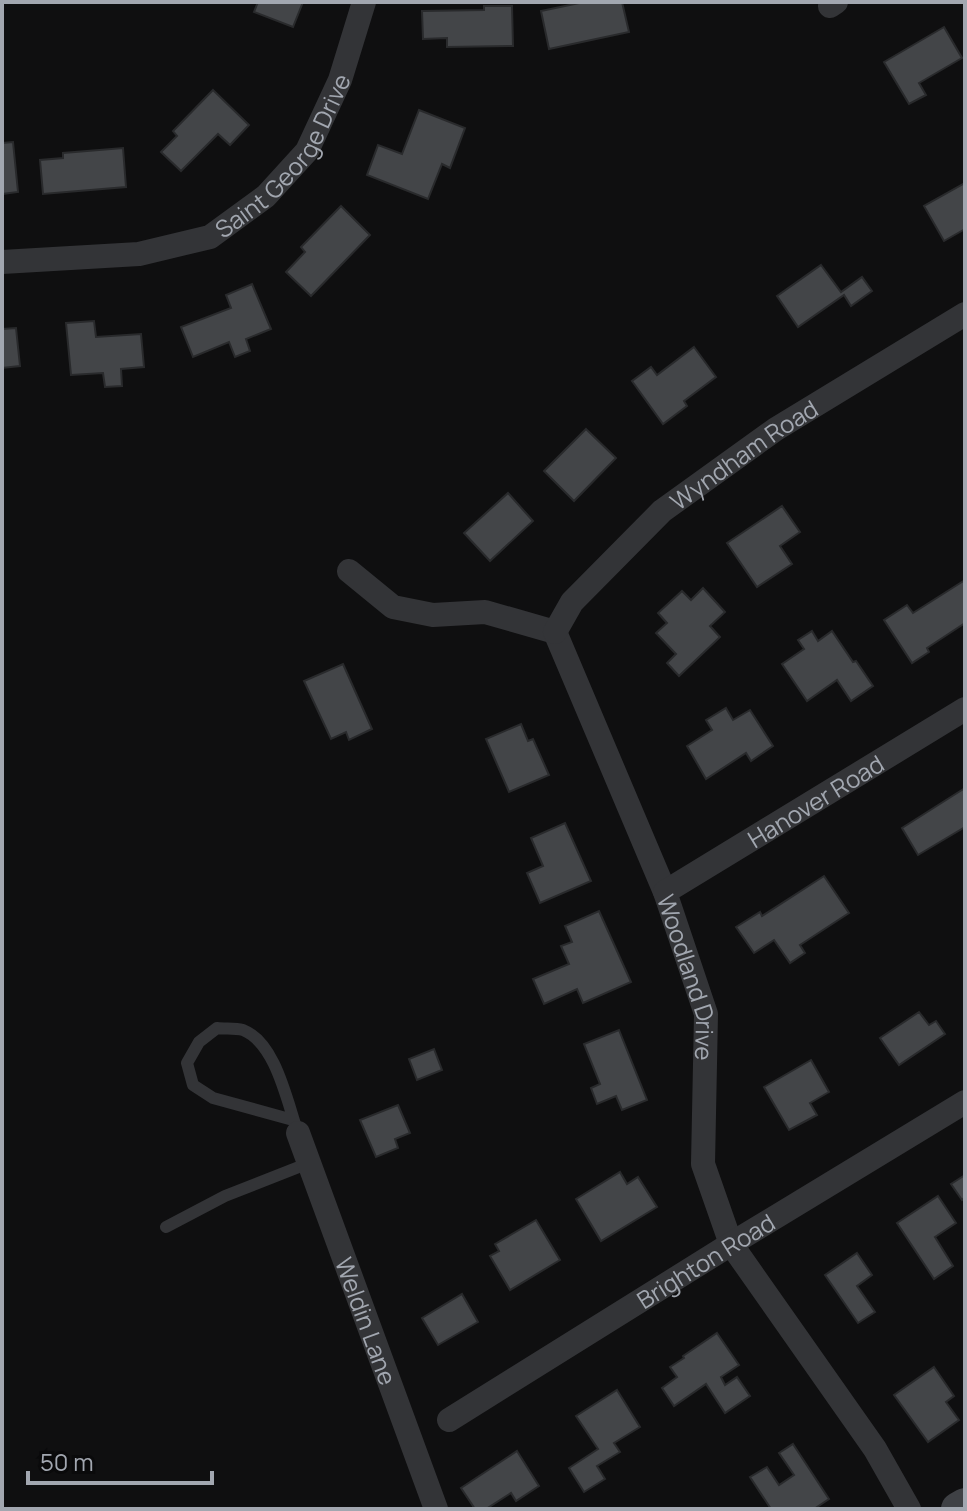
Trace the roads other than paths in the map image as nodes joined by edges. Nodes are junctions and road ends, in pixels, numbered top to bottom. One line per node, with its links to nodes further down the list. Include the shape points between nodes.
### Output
1 (364, 2): 2 (street, Saint George Drive, via 340,80 307,151 266,196 210,237 139,254)
2 (2, 262)
3 (965, 314): 5 (street, Wyndham Road, via 776,429 662,511 572,602)
4 (349, 571): 5 (street, via 393,607 433,615 485,612)
5 (555, 632): 7 (street, Woodland Drive)
6 (965, 709): 7 (street, Hanover Road)
7 (665, 892): 12 (street, Woodland Drive, via 706,1014 703,1164)
8 (965, 1102): 12 (street, Brighton Road)
9 (295, 1127): 9 (lane, via 273,1059 262,1043 242,1030 217,1028 199,1042 187,1063 193,1085 213,1098); 10 (street, Weldin Lane)
10 (309, 1163): 11 (lane, via 225,1196); 15 (street, Weldin Lane)
11 (166, 1227)
12 (731, 1244): 13 (street, Brighton Road); 16 (street, Woodland Drive, via 875,1449)
13 (449, 1420)
14 (965, 1505): 17 (main road)
15 (436, 1509)
16 (909, 1509)
17 (958, 1509)

